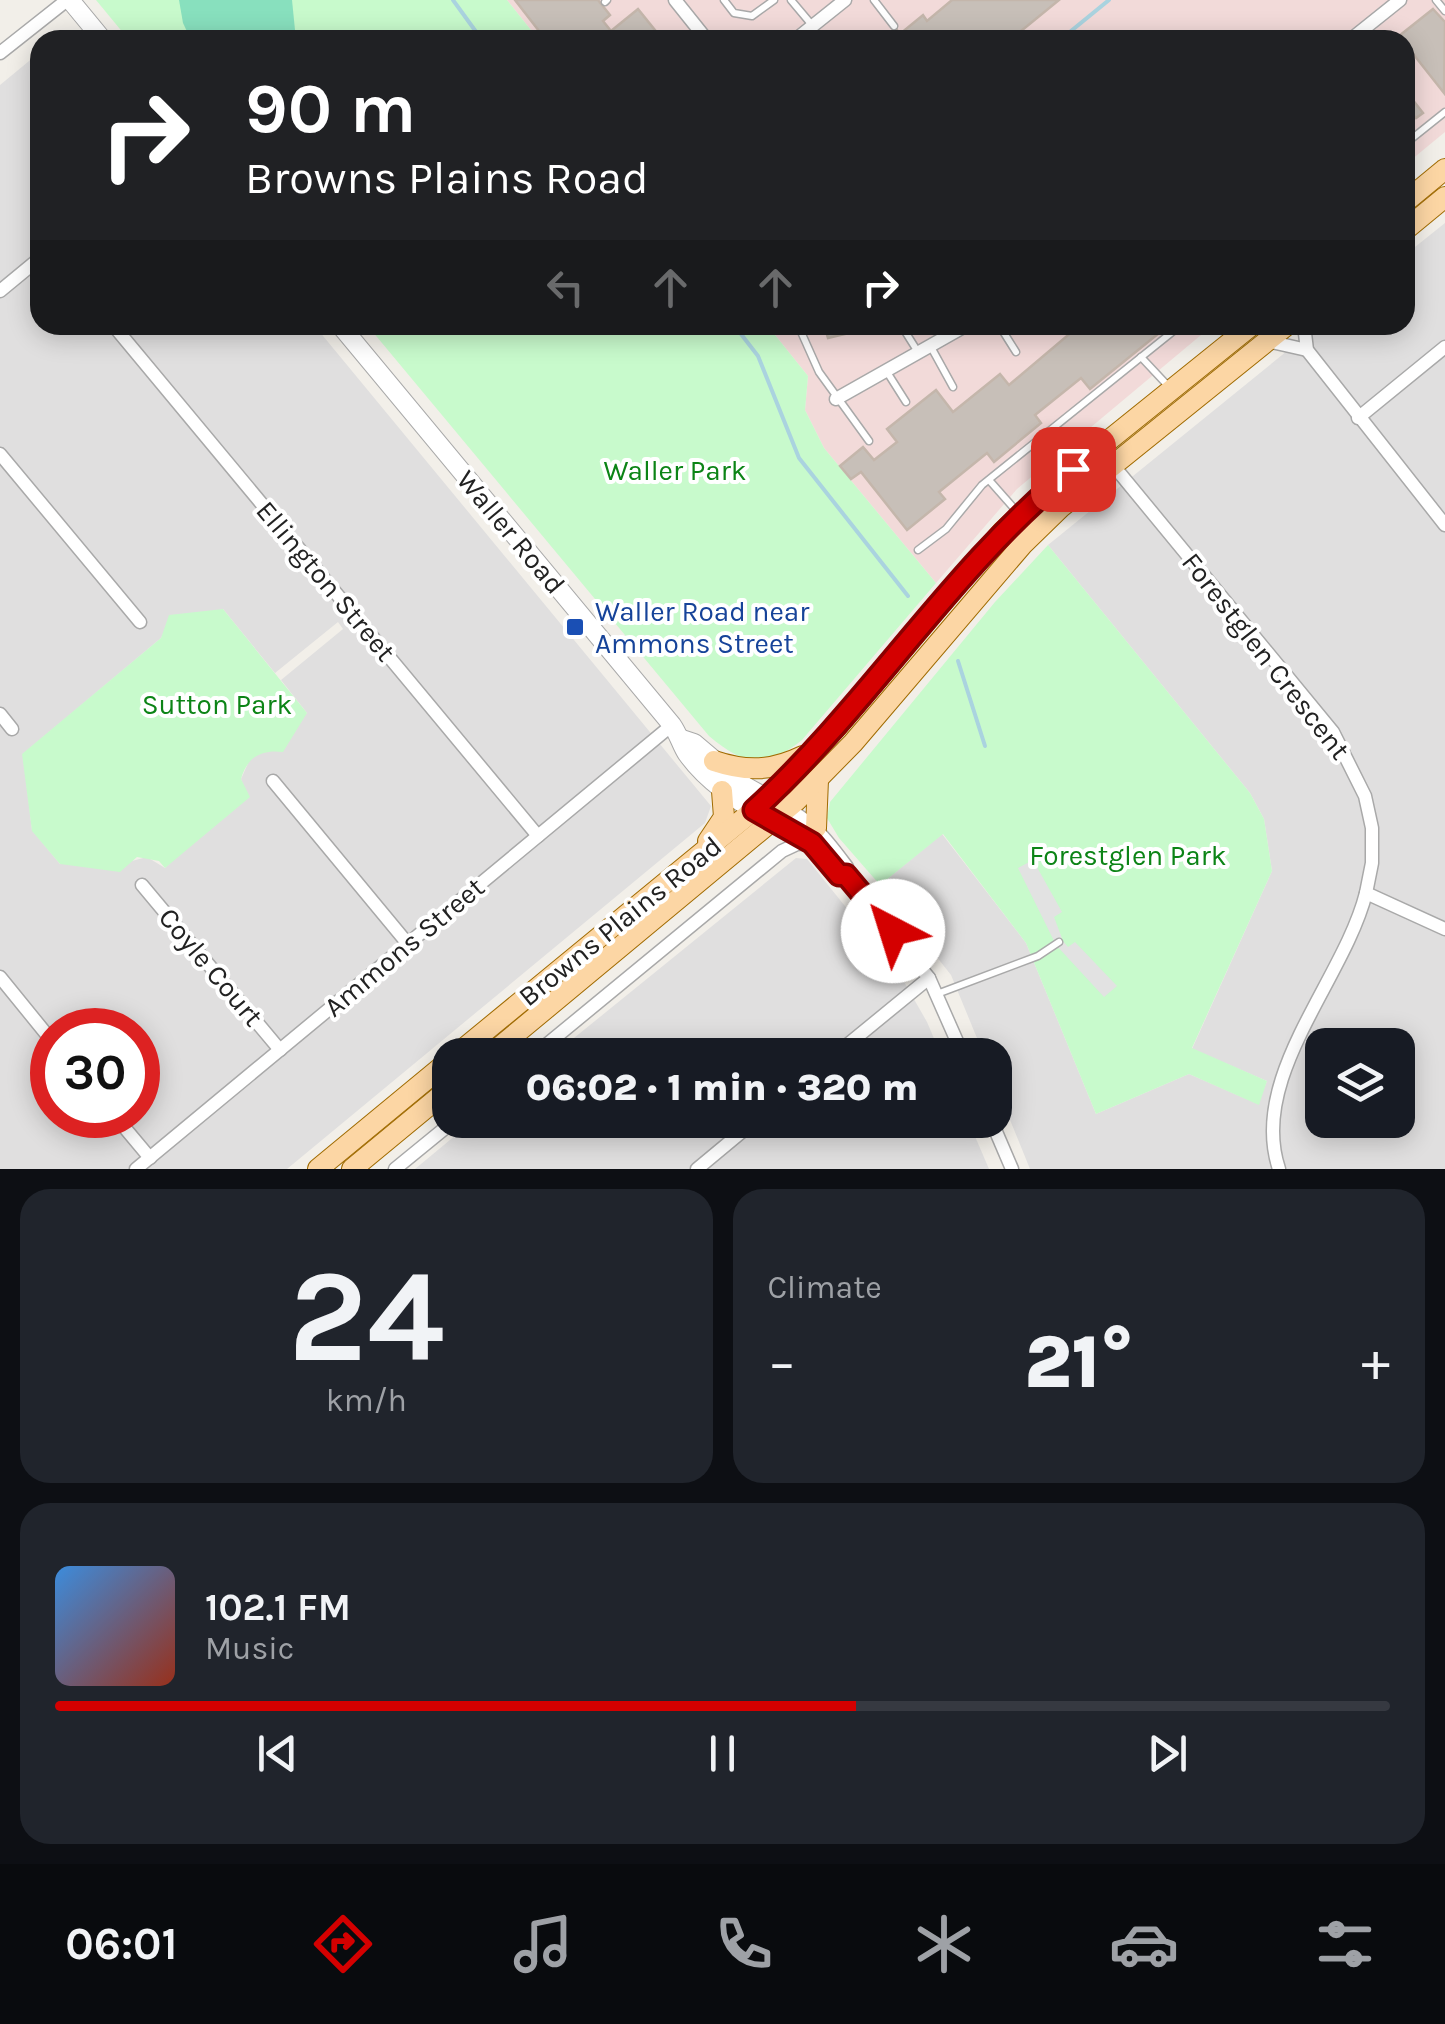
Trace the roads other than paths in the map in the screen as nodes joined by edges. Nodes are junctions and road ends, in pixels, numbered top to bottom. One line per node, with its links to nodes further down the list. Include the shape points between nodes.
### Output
1 (68, 0): 14 (street); 15 (street)
2 (674, 0): 16 (street)
3 (724, 0): 4 (lane, via 734,13 752,16)
4 (774, 0)
5 (791, 0): 11 (lane)
6 (845, 0): 11 (street)
7 (874, 0): 12 (lane)
8 (1400, 0): 18 (street)
9 (1436, 0): 10 (lane)
10 (1445, 10)
11 (812, 26): 17 (street)
12 (894, 26)
13 (30, 30): 19 (street)
14 (30, 30)
15 (94, 30)
16 (699, 30)
17 (807, 30)
18 (1362, 30)
19 (0, 54)
20 (1445, 112): 21 (lane)
21 (1415, 136)
22 (1445, 169): 23 (main road)
23 (1415, 194)
24 (1445, 197): 25 (main road)
25 (1415, 222)
26 (30, 266): 27 (street)
27 (0, 291)
28 (121, 335): 70 (street, Ellington Street)
29 (348, 335): 62 (street, Waller Road)
30 (801, 335): 48 (lane)
31 (915, 335): 40 (lane)
32 (933, 335): 40 (lane)
33 (950, 335): 40 (street)
34 (1006, 335): 43 (lane)
35 (1168, 335): 44 (lane)
36 (1239, 335): 47 (main road, Browns Plains Road)
37 (1274, 335): 39 (main road, Browns Plains Road)
38 (1305, 335): 42 (street)
39 (1267, 341): 42 (street); 54 (main road, Browns Plains Road)
40 (931, 346): 45 (street); 46 (lane)
41 (1445, 347): 50 (street)
42 (1307, 350): 50 (street)
43 (1016, 352)
44 (1142, 356): 47 (lane); 55 (lane)
45 (886, 371): 48 (street); 49 (lane)
46 (953, 387)
47 (1171, 389): 52 (main road, Browns Plains Road)
48 (836, 400): 51 (lane)
49 (906, 402)
50 (1358, 418): 57 (street)
51 (870, 442)
52 (1099, 448): 54 (street, Forestglen Crescent); 56 (main road, Browns Plains Road)
53 (0, 454): 59 (street)
54 (1113, 466): 65 (main road, Browns Plains Road, via 1023,544); 74 (street, Forestglen Crescent, via 1354,766 1372,828)
55 (989, 480): 56 (lane); 58 (lane)
56 (1020, 514): 63 (main road, Browns Plains Road)
57 (1445, 524)
58 (918, 550)
59 (140, 622)
60 (0, 714): 61 (street)
61 (12, 728)
62 (677, 732): 64 (street, Waller Road); 67 (street, Waller Road, via 684,750); 70 (street, Ammons Street)
63 (816, 750): 64 (main road, via 758,770); 68 (main road, Browns Plains Road)
64 (714, 761): 68 (street, Waller Road)
65 (818, 780): 69 (main road, Browns Plains Road); 71 (main road)
66 (273, 781): 77 (street)
67 (722, 791): 68 (street, Waller Road); 72 (main road, via 724,817)
68 (760, 805): 69 (street, Waller Road); 72 (main road, Browns Plains Road)
69 (780, 816): 71 (street); 83 (main road, Browns Plains Road)
70 (538, 836): 77 (street, Ammons Street)
71 (814, 836): 79 (street, via 847,867 846,875); 84 (street, Browns Plains Road, via 771,860)
72 (695, 859): 82 (main road, Browns Plains Road)
73 (142, 885): 87 (street, Coyle Court)
74 (1366, 893): 75 (street); 101 (street, Forestglen Crescent, via 1280,1082 1272,1129)
75 (1445, 929)
76 (1059, 942): 80 (lane)
77 (408, 944): 87 (street, Ammons Street)
78 (0, 977): 81 (street)
79 (929, 978): 80 (street); 85 (street)
80 (937, 994): 86 (street)
81 (30, 1014)
82 (477, 1038)
83 (511, 1038)
84 (555, 1038)
85 (856, 1038)
86 (956, 1038)
87 (280, 1050): 94 (street, Ammons Street)
88 (432, 1075): 96 (main road)
89 (432, 1103): 97 (main road)
90 (133, 1138): 94 (street)
91 (433, 1138): 98 (street)
92 (734, 1138): 99 (street)
93 (999, 1138): 100 (street)
94 (150, 1158): 95 (street, Ammons Street)
95 (136, 1169)
96 (318, 1169)
97 (352, 1169)
98 (396, 1169)
99 (696, 1169)
100 (1012, 1169)
101 (1280, 1169)

